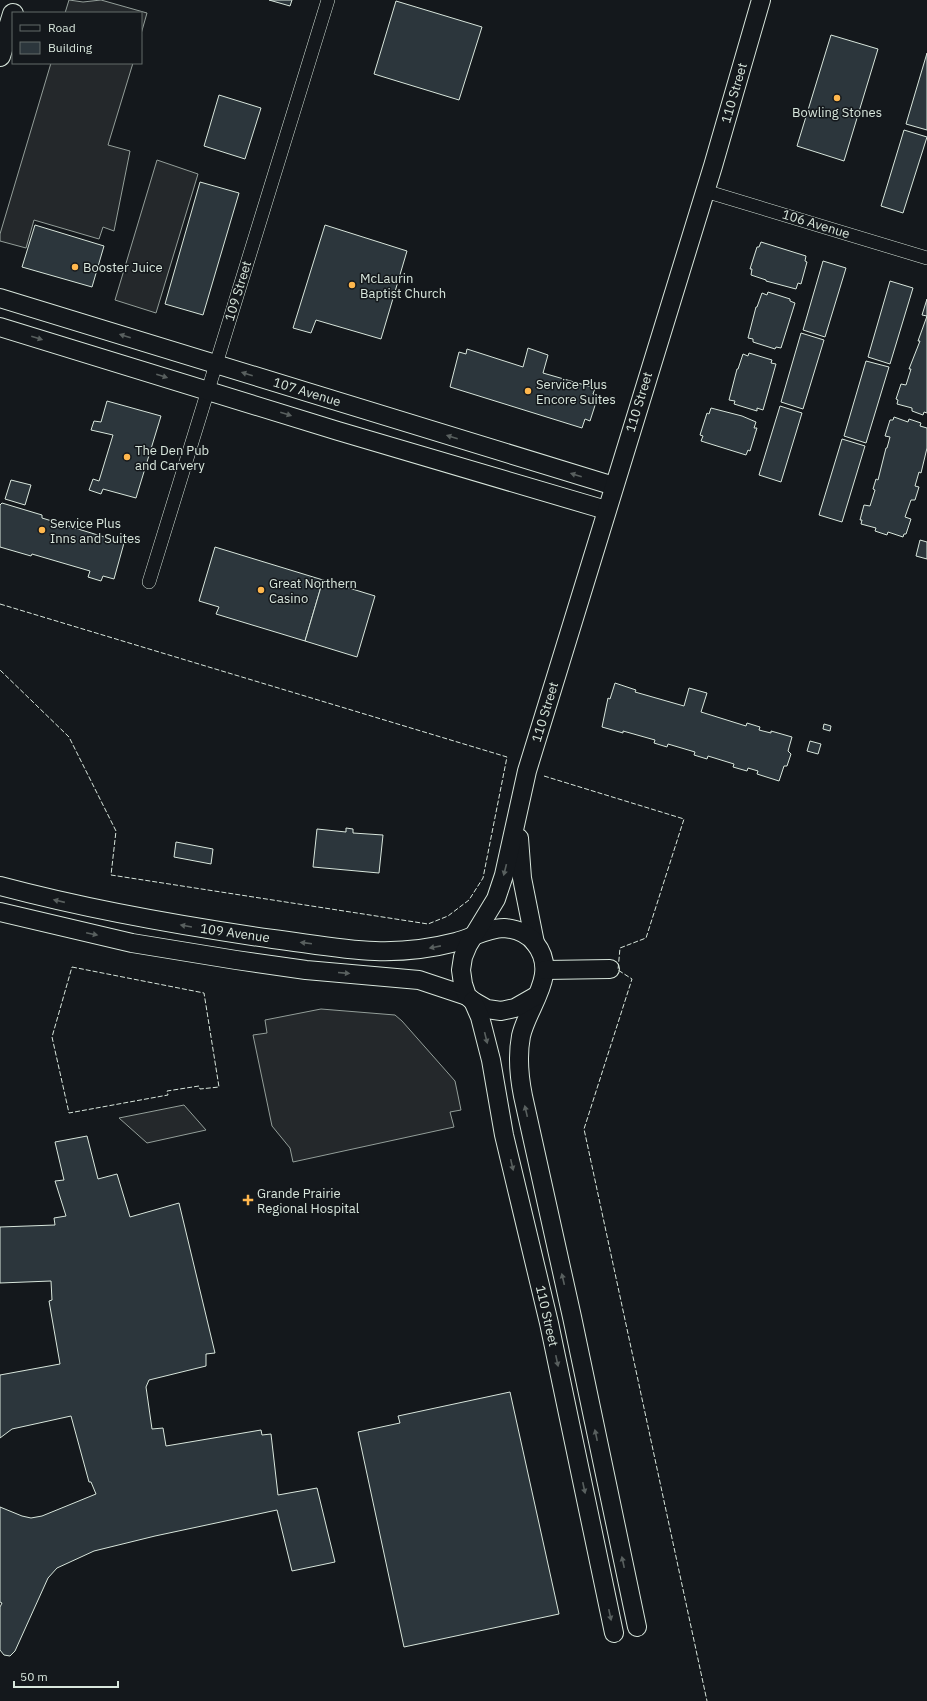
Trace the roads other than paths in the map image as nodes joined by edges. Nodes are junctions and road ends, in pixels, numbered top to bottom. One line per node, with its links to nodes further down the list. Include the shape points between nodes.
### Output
1 (17, 0): 4 (main road)
2 (328, 0): 11 (street, 109 Street)
3 (761, 0): 7 (street, 110 Street)
4 (14, 12)
5 (12, 17): 6 (main road)
6 (0, 56)
7 (705, 191): 8 (street, 106 Avenue); 14 (street, 110 Street)
8 (927, 258)
9 (0, 298): 11 (street, 107 Avenue, one-way to 9)
10 (0, 327): 12 (street, one-way to 12)
11 (215, 364): 12 (street, 109 Street); 14 (street, 107 Avenue, one-way to 11)
12 (208, 390): 13 (street, one-way to 13); 16 (street, 109 Street)
13 (388, 445): 14 (street, via 429,449 577,491 588,492); 15 (street)
14 (614, 486): 15 (street, 110 Street)
15 (606, 510): 17 (street, 110 Street)
16 (149, 582)
17 (518, 805): 20 (street, 110 Street, one-way to 20, via 498,893); 21 (street, 110 Street, via 520,858)
18 (0, 886): 20 (street, 109 Avenue, one-way to 18, via 409,951 373,951 173,924 53,900)
19 (0, 912): 25 (street, 109 Avenue, one-way to 25, via 132,943 236,960 306,970 419,980)
20 (473, 937): 21 (street, via 493,929 504,928 516,930); 25 (street, via 463,957 461,970 463,984)
21 (535, 943): 23 (street, via 542,956)
22 (610, 969): 23 (street)
23 (545, 970): 24 (street, via 544,982)
24 (536, 996): 25 (street, via 515,1008 501,1011 488,1009); 26 (street, 110 Street, one-way to 24, via 572,1317 522,1096 518,1060 520,1044)
25 (470, 999): 27 (street, 110 Street, one-way to 27, via 482,1023 496,1082 504,1135 549,1322)
26 (637, 1627)
27 (614, 1633)

